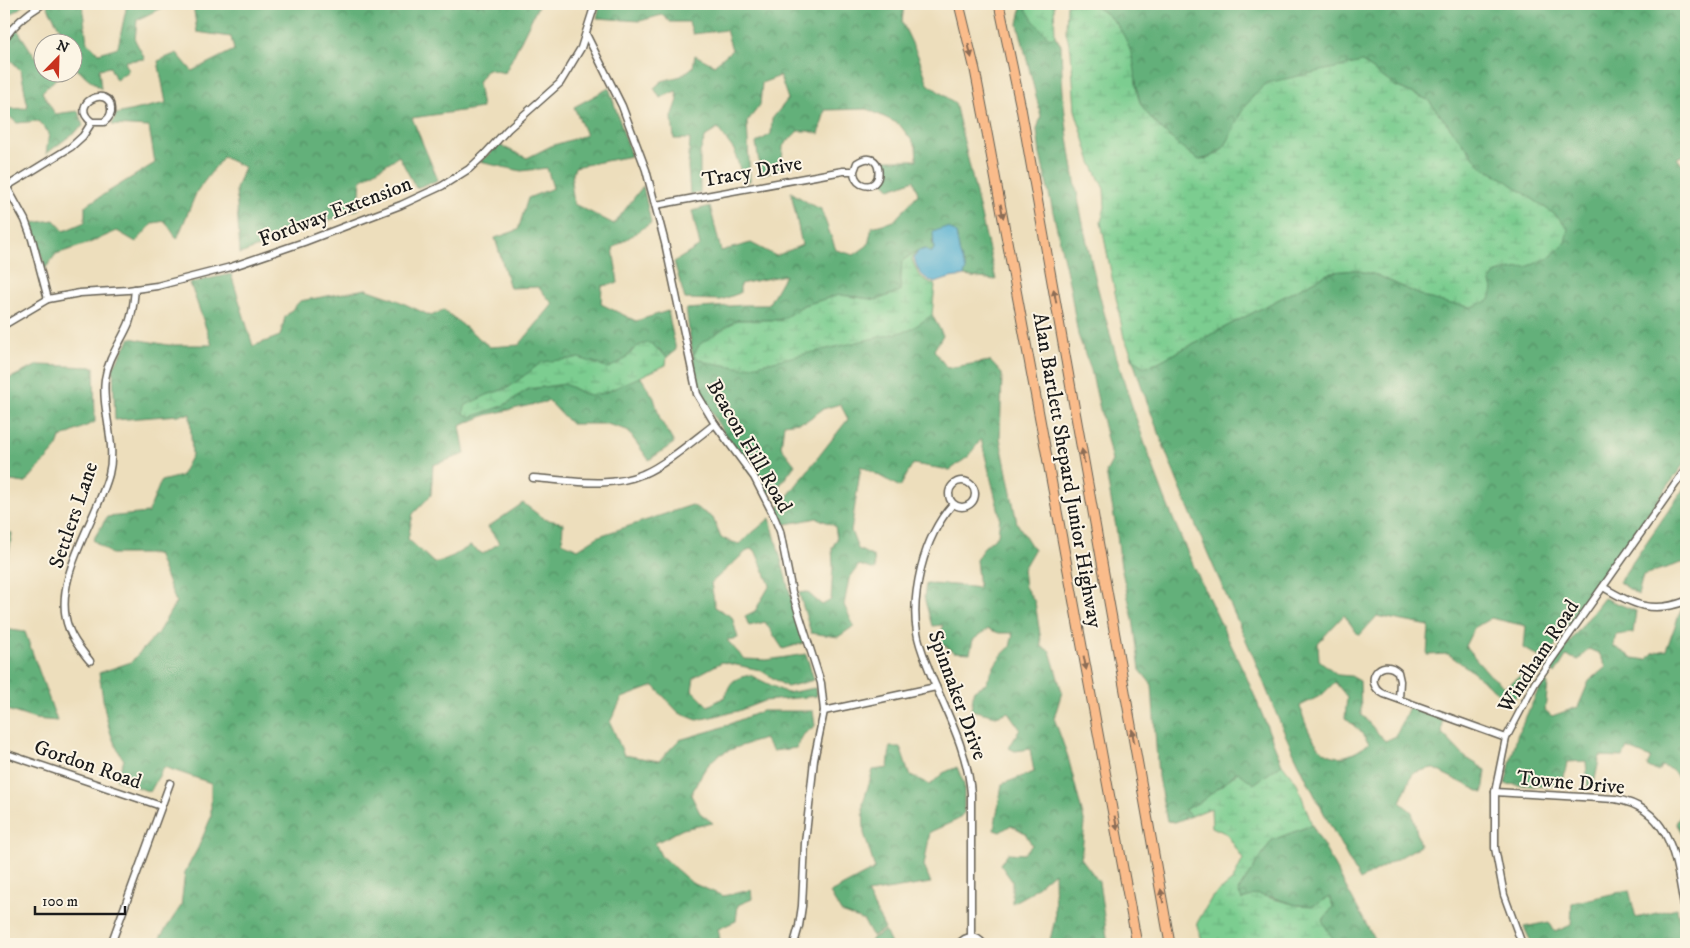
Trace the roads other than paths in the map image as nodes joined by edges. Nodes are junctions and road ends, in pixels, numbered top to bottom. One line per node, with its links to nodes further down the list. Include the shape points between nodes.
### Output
1 (43, 4): 6 (street, via 27,14)
2 (595, 4): 5 (street, Fordway Extension)
3 (959, 4): 35 (highway, Alan Bartlett Shepard Junior Highway, one-way to 35, via 988,138)
4 (999, 4): 36 (highway, Alan Bartlett Shepard Junior Highway, one-way to 4, via 1027,139)
5 (586, 34): 10 (street, Beacon Hill Road, via 634,136); 11 (street, Fordway Extension, via 560,83 469,169 442,186 401,205 264,256 171,283)
6 (4, 39)
7 (92, 122): 7 (street, via 104,122 110,116 111,107 104,98 92,97 86,104 86,115); 9 (street, via 70,147)
8 (854, 171): 8 (street, Tracy Drive, via 860,161 868,159 878,165 880,173 875,183 867,185 857,181); 10 (street, Tracy Drive, via 839,171)
9 (5, 184): 12 (street, via 25,220)
10 (656, 205): 14 (street, Beacon Hill Road, via 693,383)
11 (135, 289): 12 (street, Fordway Extension, via 80,292); 20 (street, Settlers Lane, via 129,321 105,380 111,453 108,474 65,594 68,628)
12 (48, 299): 13 (street, Fordway Extension)
13 (4, 325)
14 (715, 424): 16 (street, via 652,470 632,478 602,482); 23 (street, Beacon Hill Road, via 754,477 780,531 792,592 822,683)
15 (1686, 469): 18 (street, Windham Road)
16 (533, 478)
17 (953, 504): 17 (street, Spinnaker Drive, via 949,496 952,485 962,480 970,483 975,490 974,502 964,507); 21 (street, Spinnaker Drive, via 928,544 916,592 917,633)
18 (1603, 586): 19 (street, via 1626,601 1647,607 1668,607); 24 (street, Windham Road, via 1535,683)
19 (1686, 601)
20 (90, 661)
21 (936, 687): 23 (street); 30 (street, Spinnaker Drive, via 964,756 970,784)
22 (1399, 699): 22 (street, via 1398,672 1386,666 1378,669 1373,681 1376,689); 24 (street)
23 (824, 711): 32 (street, Beacon Hill Road, via 814,760 802,906)
24 (1506, 738): 27 (street, Windham Road)
25 (4, 753): 28 (street, Gordon Road)
26 (170, 783): 28 (street)
27 (1494, 792): 29 (street, Towne Drive, via 1615,799 1644,810 1660,824 1670,841); 37 (street, Windham Road, via 1493,830 1498,871)
28 (161, 806): 31 (street)
29 (1686, 916)
30 (971, 937): 33 (street); 34 (street)
31 (111, 944)
32 (794, 944)
33 (960, 944)
34 (983, 944)
35 (1138, 944)
36 (1170, 944)
37 (1522, 944)

